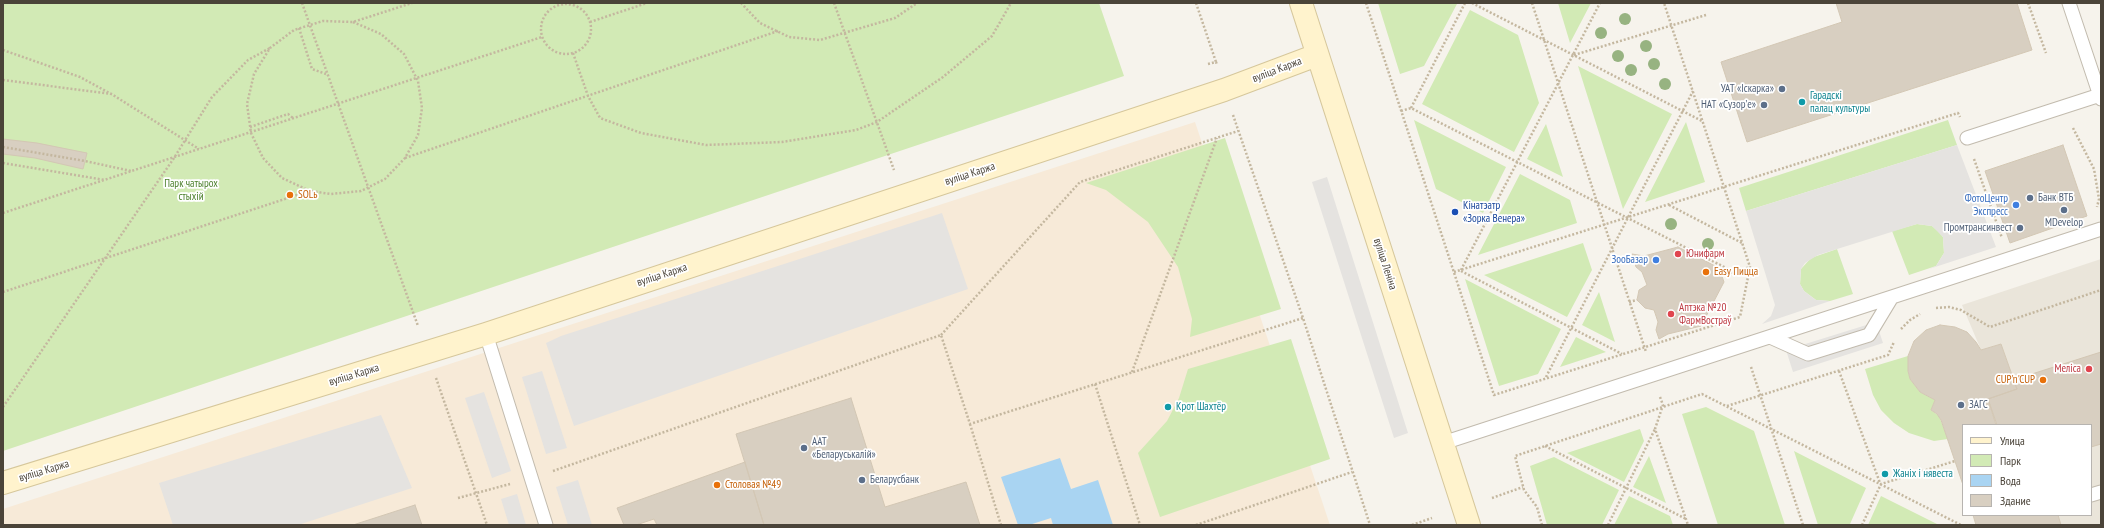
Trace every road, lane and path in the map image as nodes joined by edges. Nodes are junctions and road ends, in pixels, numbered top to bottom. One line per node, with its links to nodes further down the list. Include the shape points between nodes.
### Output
1 (302, 3): 22 (path)
2 (412, 3): 20 (path)
3 (647, 3): 21 (path)
4 (741, 3): 25 (path, via 760,23)
5 (834, 3): 26 (path)
6 (917, 3): 26 (path, via 895,18)
7 (1011, 3): 51 (path, via 992,36 943,77)
8 (1196, 3): 35 (path)
9 (1301, 3): 33 (main road, вуліца Леніна)
10 (1366, 3): 48 (path)
11 (1465, 3): 46 (path)
12 (1472, 3): 28 (path)
13 (1532, 3): 28 (path)
14 (1600, 3): 34 (path)
15 (1664, 3): 23 (path)
16 (2028, 3): 32 (path)
17 (2068, 3): 44 (lane)
18 (557, 4): 21 (path, via 574,5 582,9); 27 (path, via 544,18)
19 (1706, 15): 23 (path)
20 (353, 22): 22 (path, via 323,21); 37 (path, via 381,34 404,54)
21 (590, 22): 31 (path, via 589,39 585,46)
22 (310, 25): 24 (path); 36 (path)
23 (1672, 26): 34 (path); 41 (path)
24 (299, 28): 29 (path); 36 (path, via 312,69)
25 (778, 31): 26 (path, via 789,37 820,40); 43 (path)
26 (846, 34): 51 (path)
27 (542, 37): 31 (path, via 553,51 562,54); 37 (path)
28 (1544, 40): 34 (path); 39 (path)
29 (274, 46): 52 (path, via 254,74 247,104); 58 (path, via 248,60 212,97)
30 (3, 50): 42 (path, via 80,77)
31 (573, 53): 43 (path)
32 (2046, 53)
33 (1317, 55): 40 (main road, вуліца Каржа); 118 (main road, вуліца Леніна)
34 (1573, 55): 39 (path); 47 (path)
35 (1216, 62)
36 (327, 74): 45 (path)
37 (416, 78): 45 (path); 62 (path, via 422,108 418,136)
38 (3, 80): 42 (path)
39 (1558, 83): 63 (path); 71 (path)
40 (1224, 90): 54 (path); 97 (main road, вуліца Каржа)
41 (1693, 91): 47 (path); 50 (path)
42 (113, 95): 58 (path)
43 (588, 96): 51 (path, via 600,118 640,133 706,145 782,142 856,130); 62 (path)
44 (2100, 97): 57 (lane)
45 (338, 104): 49 (path); 68 (path)
46 (1411, 108): 48 (path); 63 (path)
47 (1682, 110): 50 (path); 75 (path)
48 (1401, 111): 84 (path)
49 (294, 118): 52 (path, via 288,114); 55 (path)
50 (1702, 121): 69 (path)
51 (877, 122): 66 (path)
52 (250, 127): 55 (path)
53 (2073, 127): 73 (path, via 2096,176 2099,199)
54 (1238, 131): 56 (path); 94 (path)
55 (251, 132): 60 (path); 70 (path, via 263,158 282,178)
56 (1217, 138): 98 (path, via 1080,182); 107 (path)
57 (1967, 138): 69 (path, via 1958,113); 78 (path)
58 (185, 140): 60 (path); 61 (path)
59 (3, 147): 65 (path)
60 (199, 149): 61 (path)
61 (174, 158): 65 (path); 81 (path)
62 (405, 158): 68 (path, via 385,179)
63 (1518, 162): 71 (path); 83 (path)
64 (3, 163): 67 (path)
65 (132, 171): 67 (path)
66 (894, 172)
67 (106, 180): 74 (path)
68 (368, 187): 70 (path, via 361,191 331,194); 102 (path)
69 (1724, 187): 72 (path); 79 (path)
70 (310, 191): 81 (path)
71 (1597, 202): 75 (path); 76 (path)
72 (1668, 205): 75 (path); 79 (path)
73 (2096, 209)
74 (3, 213)
75 (1628, 218): 76 (path); 80 (path); 85 (path)
76 (1604, 225): 80 (path); 83 (path)
77 (2101, 229): 89 (lane)
78 (2002, 239)
79 (1742, 243): 82 (path)
80 (1612, 248): 91 (path); 95 (path)
81 (103, 259): 88 (path); 113 (path)
82 (1750, 267): 85 (path); 101 (path, via 1740,317)
83 (1461, 270): 84 (path); 95 (path)
84 (1454, 272): 108 (path, via 1494,395)
85 (1734, 272): 86 (path)
86 (1723, 275)
87 (2101, 290): 92 (path, via 1990,327 1961,310 1949,307)
88 (3, 292)
89 (1892, 297): 100 (lane); 100 (lane, via 1869,336 1808,354)
90 (1637, 300): 91 (path)
91 (1629, 302): 101 (path)
92 (1930, 310)
93 (1924, 312): 96 (path, via 1910,320)
94 (1303, 318): 107 (path); 121 (path)
95 (1571, 328): 103 (path); 108 (path)
96 (1899, 331)
97 (486, 334): 102 (main road, вуліца Каржа); 122 (lane)
98 (942, 335): 115 (path); 122 (path)
99 (1897, 336): 106 (path, via 1888,355)
100 (1770, 337): 118 (lane)
101 (1644, 347): 103 (path); 104 (path)
102 (427, 351): 123 (main road, вуліца Каржа); 127 (path)
103 (1622, 354): 108 (path)
104 (1646, 354)
105 (1749, 360): 111 (path)
106 (1839, 371): 111 (path); 124 (path)
107 (1132, 372): 109 (path)
108 (1546, 378)
109 (1095, 384): 115 (path); 135 (path)
110 (1660, 394): 112 (path)
111 (1761, 396): 114 (path); 117 (path)
112 (1663, 406): 114 (path, via 1702,394); 116 (path); 119 (path)
113 (3, 407)
114 (1727, 407): 117 (path)
115 (970, 424): 134 (path)
116 (1656, 429): 126 (path); 131 (path)
117 (1773, 430): 124 (path); 143 (path)
118 (1443, 443): 139 (main road, вуліца Леніна)
119 (1545, 446): 125 (path, via 1516,456); 126 (path)
120 (1955, 461): 124 (path)
121 (1352, 472): 136 (path); 137 (path)
122 (531, 478): 127 (path); 133 (lane)
123 (3, 483)
124 (1880, 484): 144 (path); 145 (path)
125 (1523, 487): 129 (path); 140 (path, via 1537,507)
126 (1626, 488): 131 (path); 141 (path)
127 (476, 492): 128 (path); 132 (path)
128 (458, 498)
129 (1492, 498)
130 (1432, 518): 138 (path)
131 (1686, 519): 142 (path)
132 (488, 525)
133 (546, 525)
134 (1001, 525)
135 (1140, 525)
136 (1196, 525)
137 (1370, 525)
138 (1412, 525)
139 (1469, 525)
140 (1542, 525)
141 (1608, 525)
142 (1688, 525)
143 (1803, 525)
144 (1862, 525)
145 (1961, 525)

